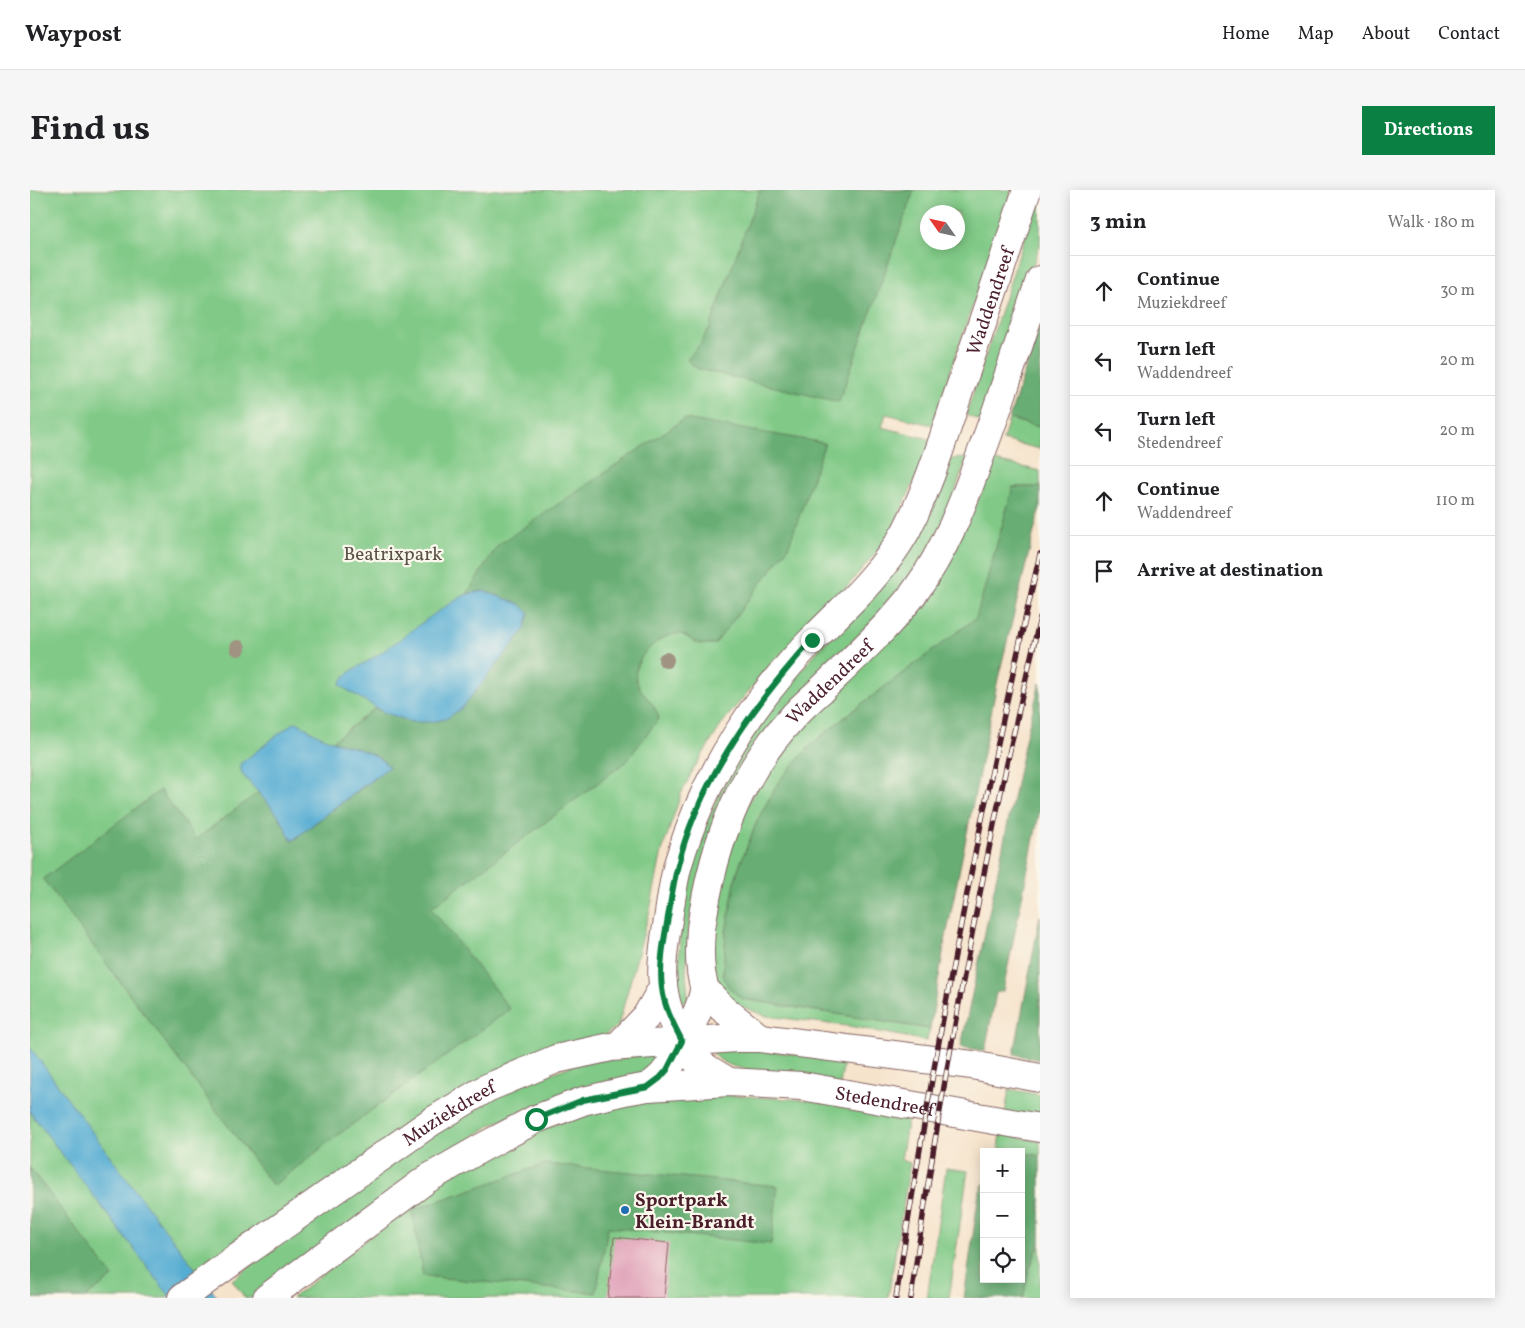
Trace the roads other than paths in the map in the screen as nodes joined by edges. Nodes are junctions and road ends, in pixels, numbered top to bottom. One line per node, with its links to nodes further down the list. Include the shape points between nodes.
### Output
1 (1027, 190): 4 (main road, Waddendreef, via 934,464 919,504 898,545 858,595 812,640 765,695 728,750 691,825 677,868 663,949)
2 (1040, 280): 3 (main road, Waddendreef, via 973,476 941,551 913,594 882,630 791,718 746,781 712,867 699,953)
3 (704, 988): 5 (main road, via 721,1007); 6 (main road, Waddendreef, via 693,1022)
4 (662, 989): 6 (main road); 7 (main road, via 646,1017)
5 (760, 1038): 6 (main road, Muziekdreef); 8 (main road, via 972,1065)
6 (682, 1041): 7 (main road, Muziekdreef); 9 (main road, via 696,1060); 10 (main road, Waddendreef, via 667,1070)
7 (618, 1046): 12 (main road, Muziekdreef, via 556,1059 487,1088 431,1122)
8 (1040, 1078)
9 (729, 1082): 10 (main road, Stedendreef); 11 (main road, Stedendreef, via 802,1086)
10 (648, 1087): 13 (main road, via 583,1100 536,1119 482,1147 427,1180)
11 (1040, 1128)
12 (182, 1298)
13 (267, 1298)

